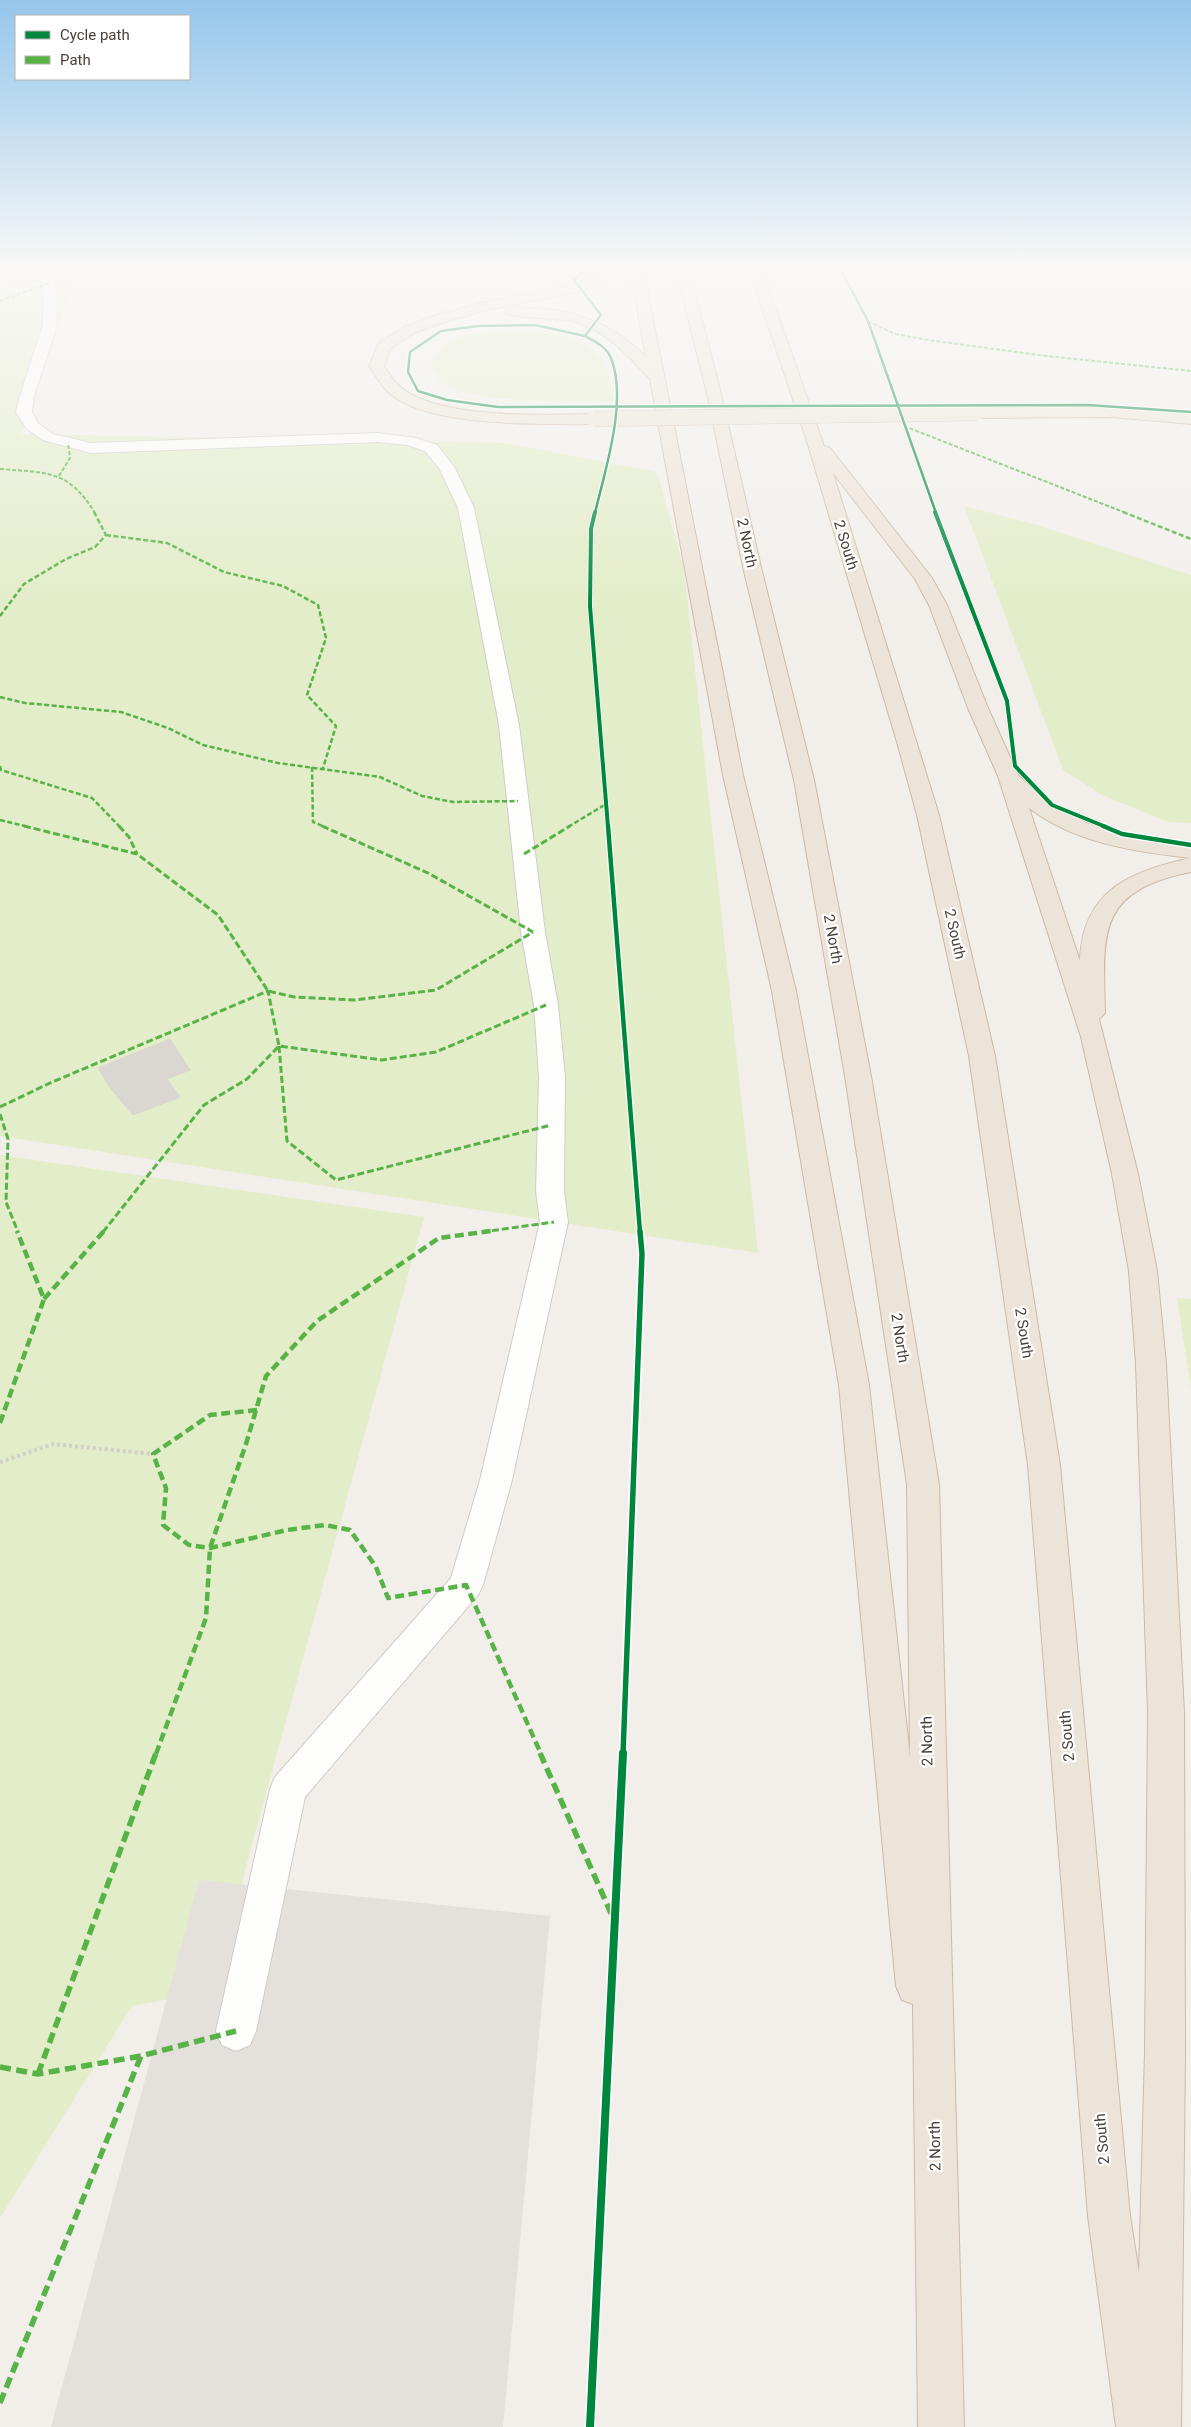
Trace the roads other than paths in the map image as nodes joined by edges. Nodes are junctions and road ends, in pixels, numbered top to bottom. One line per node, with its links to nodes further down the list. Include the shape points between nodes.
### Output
1 (31, 382): 12 (street, via 24,412 32,426 48,437 90,448 362,437 399,439 431,448 452,475 466,508 509,725 533,932 546,1005 552,1077 550,1191 554,1222 496,1480 466,1586 288,1788)
2 (387, 382): 6 (highway, bridge, via 398,394 435,408 521,418 1062,410)
3 (658, 382): 13 (highway, via 733,775 784,991 854,1385)
4 (711, 382): 13 (highway, 2 North, via 804,780 858,1076 923,1484)
5 (794, 382): 7 (highway, 2 South)
6 (1191, 419)
7 (814, 438): 8 (highway, via 923,578 938,605); 15 (highway, 2 South, via 928,815 982,1056 1044,1464 1109,2216)
8 (1008, 776): 9 (highway, via 1047,811 1072,824 1107,836); 11 (highway)
9 (1191, 851)
10 (1191, 865): 11 (highway, via 1156,874 1123,890 1097,922 1093,947)
11 (1093, 1037): 16 (highway, via 1125,1174 1143,1271 1151,1364 1166,1712 1166,2052)
12 (236, 2031)
13 (935, 2174): 14 (highway, 2 North)
14 (941, 2427)
15 (1140, 2427)
16 (1158, 2427)

